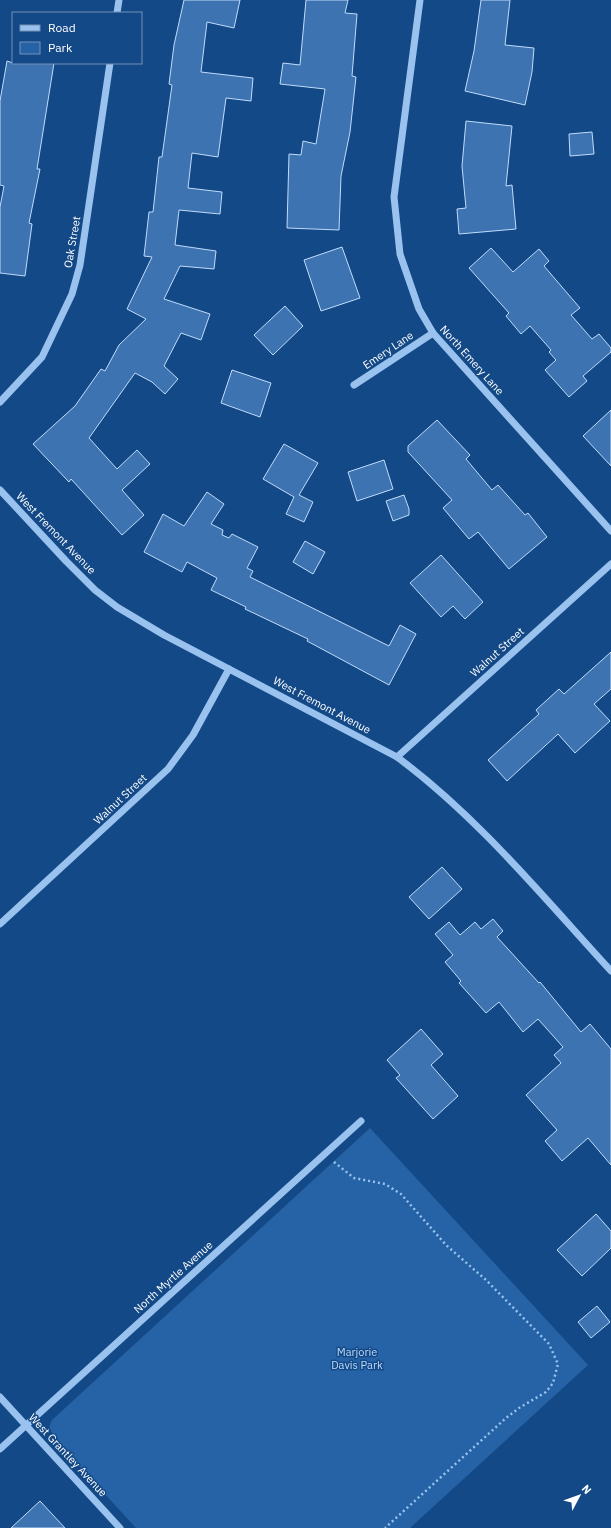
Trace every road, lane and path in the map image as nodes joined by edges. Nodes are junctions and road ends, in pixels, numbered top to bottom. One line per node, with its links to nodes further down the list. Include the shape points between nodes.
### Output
1 (119, 0): 3 (street)
2 (420, 0): 5 (street, North Emery Lane, via 394,197 400,254 419,309)
3 (117, 12)
4 (110, 64): 7 (street, Oak Street, via 80,265 72,294 42,357)
5 (433, 333): 6 (street, Emery Lane); 9 (street, North Emery Lane)
6 (354, 385)
7 (0, 402)
8 (0, 490): 11 (street, West Fremont Avenue, via 95,590 117,607 164,635)
9 (611, 531)
10 (611, 564): 12 (street, Walnut Street)
11 (230, 669): 12 (street, West Fremont Avenue); 13 (street, Walnut Street, via 193,735 168,769)
12 (397, 757): 14 (street, West Fremont Avenue, via 428,779 467,816)
13 (0, 924)
14 (611, 971)
15 (361, 1121): 16 (street, North Myrtle Avenue)
16 (325, 1154): 18 (street, North Myrtle Avenue); 21 (path, via 354,1178 385,1184 401,1194 446,1245 541,1334 549,1344 558,1364 553,1383 546,1392 506,1418)
17 (0, 1398): 18 (street, West Grantley Avenue)
18 (26, 1425): 19 (street, North Myrtle Avenue); 20 (street, West Grantley Avenue)
19 (0, 1449)
20 (120, 1528)
21 (385, 1528)

